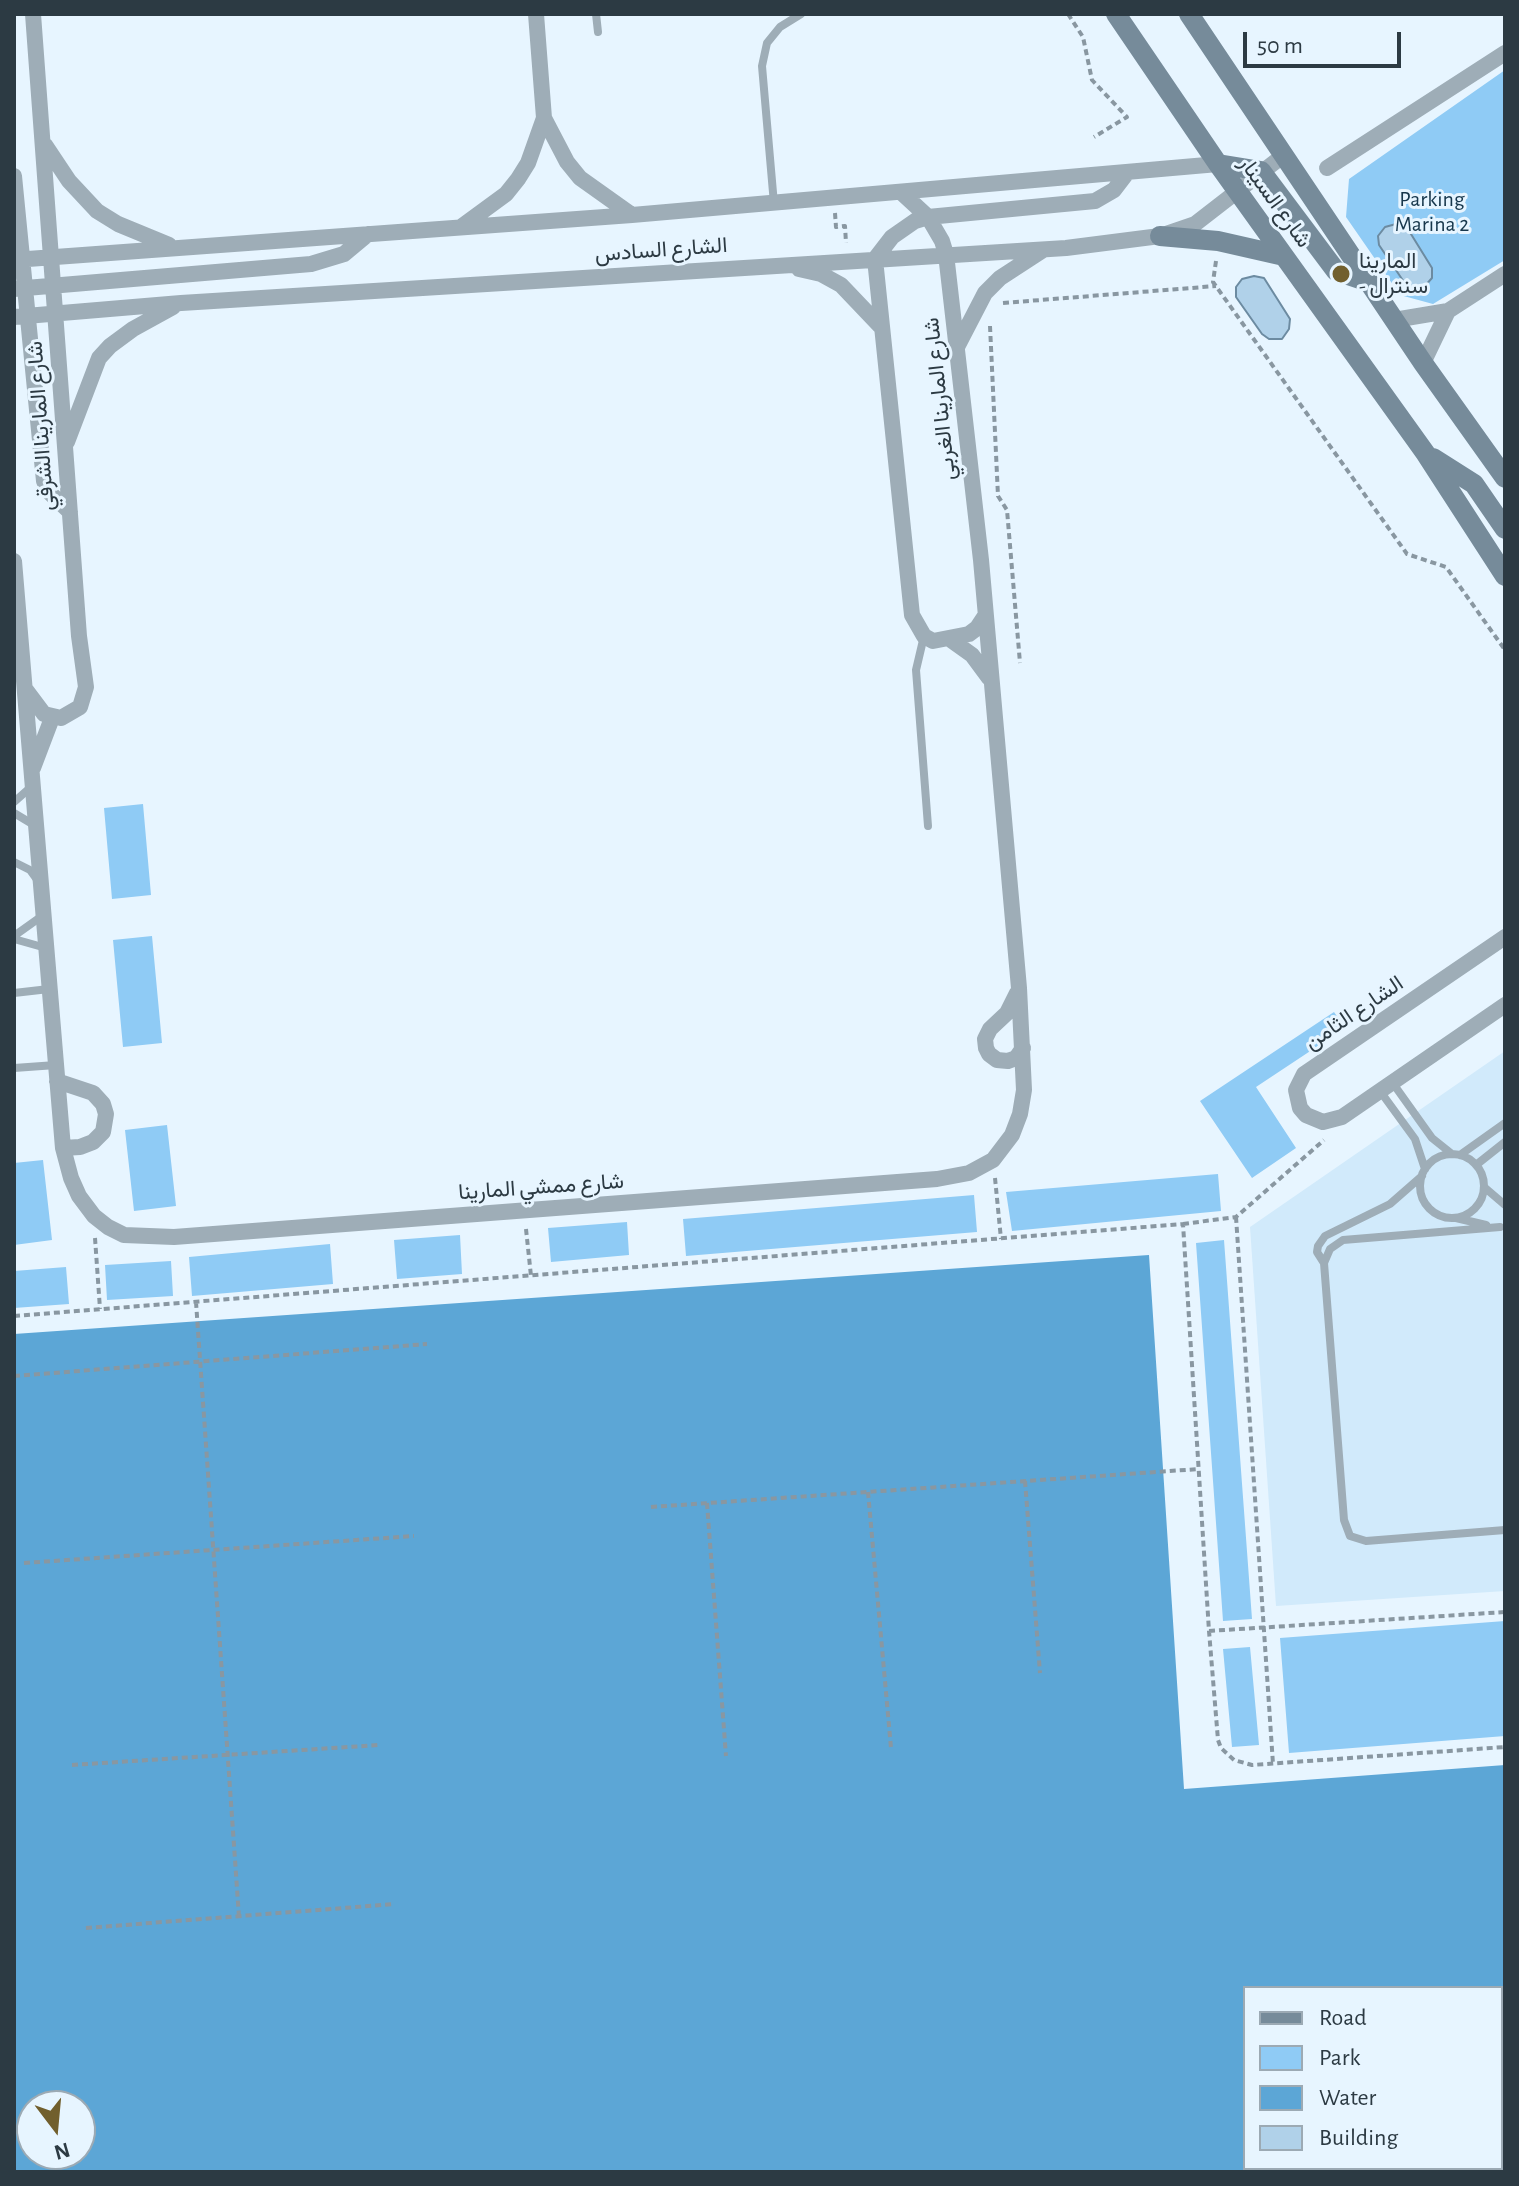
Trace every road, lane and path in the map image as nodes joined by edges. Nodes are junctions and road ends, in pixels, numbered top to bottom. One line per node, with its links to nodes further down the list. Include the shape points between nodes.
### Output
1 (33, 14): 12 (street, شارع المارينا الشرقي)
2 (536, 14): 10 (street)
3 (596, 14): 8 (lane)
4 (801, 14): 22 (lane, via 767,43 762,66)
5 (1068, 14): 11 (path, via 1083,37 1092,80 1127,117)
6 (1116, 14): 14 (street, شارع السينار)
7 (1189, 14): 13 (street, شارع السينار)
8 (598, 32)
9 (1505, 53): 15 (street)
10 (544, 118): 23 (street, via 580,178); 25 (street, via 518,179)
11 (1094, 137)
12 (43, 142): 29 (street, via 97,211); 33 (street, شارع المارينا الشرقي)
13 (1284, 155): 16 (street, الشارع السادس); 39 (street, شارع السينار)
14 (1218, 164): 16 (street); 17 (street, الشارع السادس); 19 (street, شارع السينار)
15 (1327, 168)
16 (1261, 171): 19 (street, الشارع السادس); 39 (street, via 1336,271)
17 (1127, 173): 20 (street, الشارع السادس); 24 (street, via 1114,190 1095,201)
18 (14, 176): 35 (street)
19 (1238, 191): 27 (street, الشارع السادس, via 1195,224); 32 (street, شارع السينار)
20 (902, 193): 21 (street, الشارع السادس); 24 (street, شارع المارينا الغربي)
21 (834, 199): 22 (street, الشارع السادس); 36 (path, via 836,227 845,226)
22 (774, 204): 23 (street, الشارع السادس)
23 (632, 215): 25 (street, الشارع السادس)
24 (928, 217): 31 (street, شارع المارينا الغربي); 34 (street, via 892,237)
25 (460, 228): 26 (street, الشارع السادس)
26 (368, 234): 29 (street, الشارع السادس); 41 (street, via 344,254 311,264)
27 (1160, 236): 28 (street); 30 (street, الشارع السادس)
28 (1218, 241): 32 (street); 40 (path)
29 (175, 247): 33 (street, الشارع السادس)
30 (1045, 249): 31 (street, الشارع السادس); 51 (street, via 985,293)
31 (946, 254): 34 (street, الشارع السادس); 51 (street, شارع المارينا الغربي)
32 (1284, 256): 54 (street, شارع السينار)
33 (53, 258): 35 (street, الشارع السادس); 41 (street, شارع المارينا الشرقي); 42 (street)
34 (875, 259): 36 (street, الشارع السادس); 50 (street)
35 (17, 260): 42 (street)
36 (848, 260): 37 (street, الشارع السادس)
37 (782, 265): 43 (street, الشارع السادس); 50 (street, via 841,285)
38 (1505, 274): 45 (street)
39 (1369, 282): 49 (street, شارع السينار)
40 (1216, 286): 44 (path); 64 (path, via 1407,554 1446,567)
41 (54, 287): 42 (street); 46 (street, شارع المارينا الشرقي)
42 (17, 288): 46 (street); 48 (street)
43 (181, 303): 46 (street, الشارع السادس); 53 (street, via 133,329 99,358)
44 (996, 306)
45 (1448, 311): 49 (street); 52 (street)
46 (55, 314): 48 (street, الشارع السادس); 53 (street, شارع المارينا الشرقي)
47 (993, 315): 65 (path, via 998,496 1007,510)
48 (22, 317): 56 (street, via 44,481)
49 (1394, 320): 52 (street, شارع السينار)
50 (881, 327): 62 (street, via 909,596)
51 (957, 348): 61 (street, شارع المارينا الغربي)
52 (1423, 363): 55 (street, شارع السينار)
53 (65, 448): 56 (street, شارع المارينا الشرقي)
54 (1426, 454): 57 (street, via 1474,484); 60 (street, شارع السينار)
55 (1505, 478)
56 (70, 512): 68 (street, شارع المارينا الشرقي, via 86,687 76,711)
57 (1505, 529)
58 (14, 561): 59 (street)
59 (14, 574): 67 (street)
60 (1505, 576)
61 (985, 616): 63 (street, via 969,634); 66 (street, شارع المارينا الغربي)
62 (924, 636): 63 (street); 73 (lane, via 916,670)
63 (951, 640): 66 (street, via 972,655)
64 (1505, 650)
65 (1020, 663)
66 (990, 679): 80 (street, شارع المارينا الغربي)
67 (25, 688): 68 (street, via 37,708); 69 (street)
68 (52, 718): 69 (street)
69 (31, 780): 70 (lane); 72 (street)
70 (14, 802)
71 (14, 813): 72 (lane)
72 (35, 826): 75 (street)
73 (928, 826)
74 (14, 862): 75 (lane, via 30,870)
75 (40, 886): 76 (street)
76 (42, 915): 78 (lane); 79 (street)
77 (1505, 937): 88 (street, الشارع الثامن, via 1304,1074 1296,1090 1300,1108 1314,1120)
78 (14, 938): 79 (lane)
79 (46, 948): 81 (street)
80 (1019, 988): 84 (street, شارع المارينا الغربي); 84 (street, via 1012,1007 985,1039 997,1060 1016,1058)
81 (49, 989): 82 (lane); 86 (street)
82 (14, 993)
83 (1505, 1005): 87 (street)
84 (1023, 1048): 93 (street, شارع المارينا الغربي, via 1020,1114)
85 (14, 1068): 86 (lane)
86 (56, 1073): 91 (street); 91 (street, via 93,1093 106,1114 103,1132 93,1142)
87 (1386, 1086): 88 (street); 92 (lane, via 1432,1138); 95 (lane, via 1420,1149)
88 (1332, 1121): 100 (path, via 1328,1136)
89 (1505, 1123): 92 (lane)
90 (1505, 1142): 94 (lane)
91 (63, 1148): 99 (street, via 79,1196)
92 (1456, 1155): 94 (lane); 95 (lane, via 1437,1158)
93 (993, 1160): 98 (street, شارع ممشي المارينا, via 969,1173 937,1179); 104 (path)
94 (1476, 1165): 96 (lane)
95 (1423, 1172): 101 (lane, via 1421,1194 1430,1210); 105 (lane, via 1390,1204 1325,1236 1318,1246)
96 (1484, 1187): 97 (lane); 101 (lane, via 1476,1208)
97 (1505, 1205)
98 (524, 1211): 99 (street, شارع ممشي المارينا, via 174,1237 124,1235); 106 (path)
99 (94, 1216): 108 (path)
100 (1236, 1217): 102 (path); 123 (path)
101 (1455, 1218): 103 (lane)
102 (1183, 1224): 104 (path); 113 (path)
103 (1503, 1227): 105 (lane, via 1343,1240 1330,1249)
104 (1001, 1239): 106 (path)
105 (1324, 1263): 118 (lane, via 1344,1520 1350,1536 1366,1541)
106 (531, 1276): 107 (path)
107 (196, 1302): 108 (path); 111 (path)
108 (100, 1309): 109 (path)
109 (14, 1316)
110 (427, 1344): 111 (path)
111 (200, 1362): 112 (path); 120 (path)
112 (14, 1376)
113 (1199, 1469): 114 (path); 124 (path)
114 (1025, 1481): 115 (path); 125 (path)
115 (868, 1492): 116 (path); 128 (path)
116 (707, 1503): 117 (path); 130 (path)
117 (651, 1507)
118 (1505, 1530)
119 (414, 1536): 120 (path)
120 (214, 1550): 121 (path); 129 (path)
121 (24, 1563)
122 (1505, 1612): 123 (path)
123 (1263, 1628): 124 (path); 131 (path)
124 (1209, 1631): 131 (path, via 1221,1748 1243,1764)
125 (1040, 1673)
126 (379, 1745): 129 (path)
127 (1505, 1747): 131 (path)
128 (891, 1748)
129 (228, 1755): 132 (path); 134 (path)
130 (726, 1756)
131 (1273, 1764)
132 (72, 1765)
133 (395, 1904): 134 (path)
134 (239, 1917): 135 (path)
135 (86, 1928)

